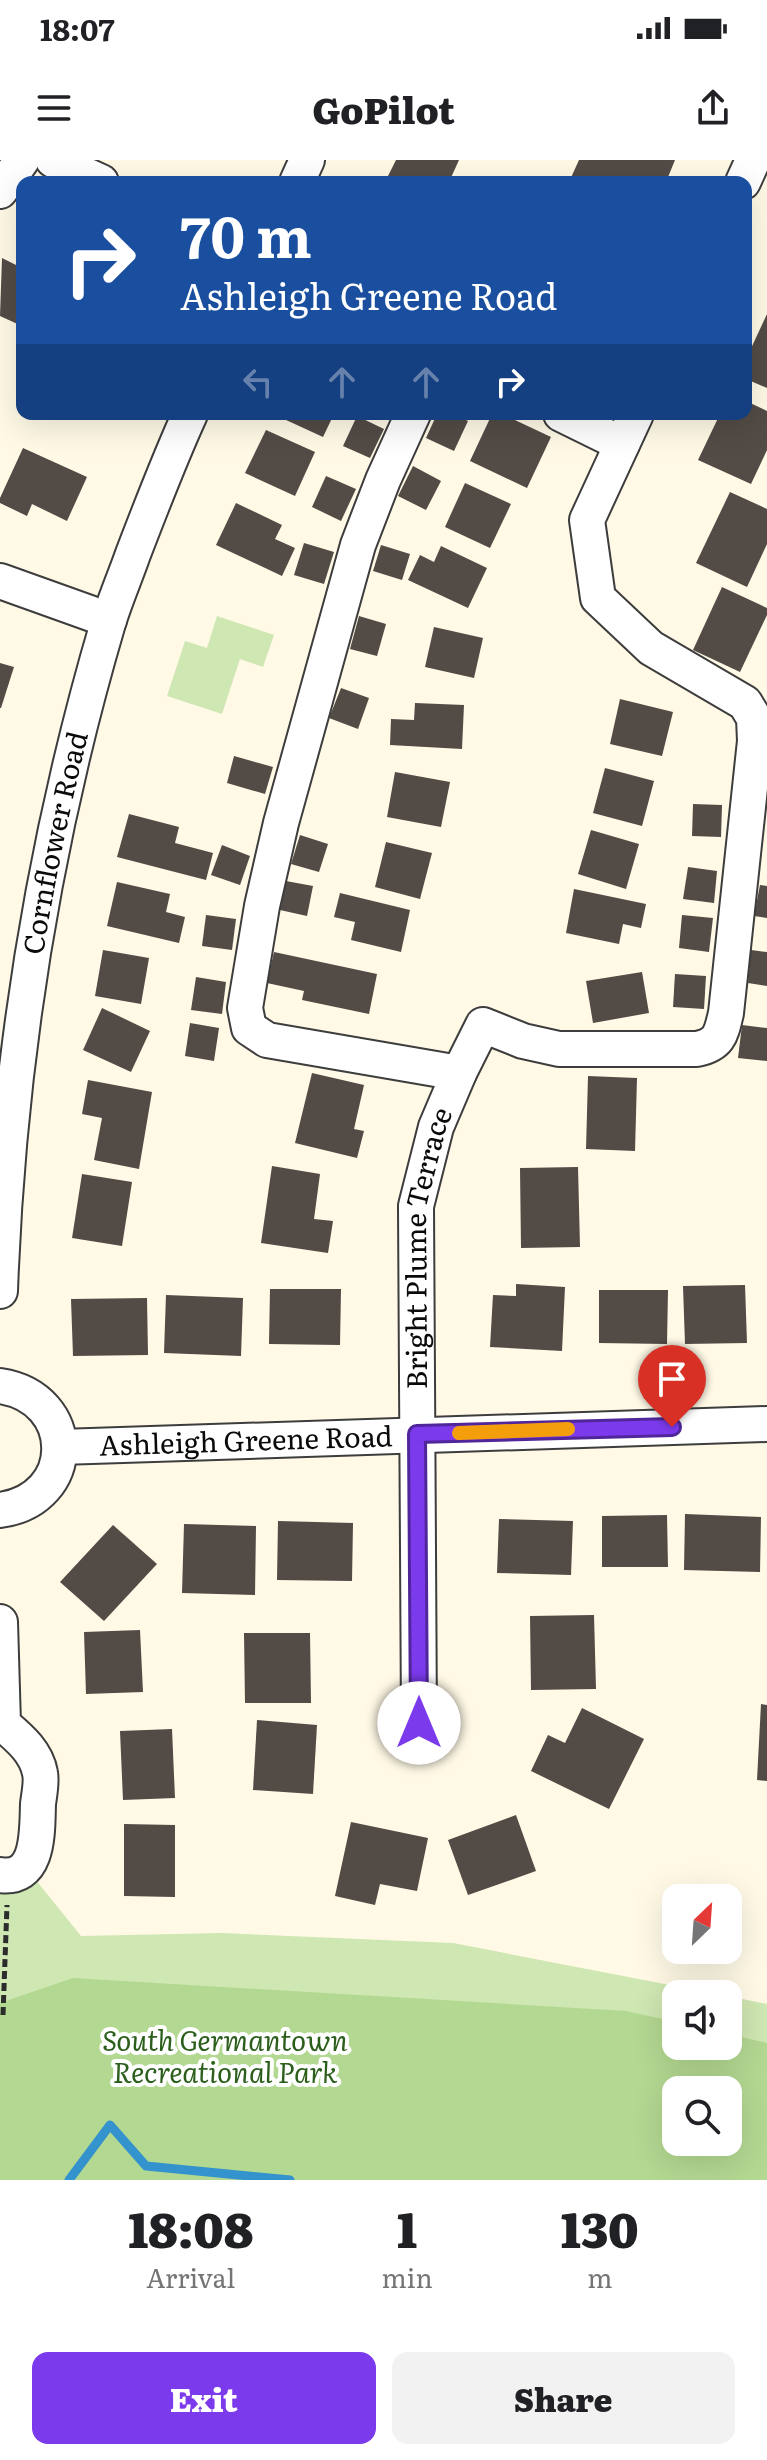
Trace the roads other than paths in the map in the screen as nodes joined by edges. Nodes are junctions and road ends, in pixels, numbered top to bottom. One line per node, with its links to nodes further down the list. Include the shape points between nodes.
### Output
1 (22, 160): 4 (street)
2 (53, 160): 3 (street)
3 (88, 176)
4 (0, 191)
5 (187, 420): 10 (street, Cornflower Road)
6 (410, 420): 11 (street, via 358,545 281,823 245,1008 249,1028 267,1040)
7 (588, 420): 8 (street)
8 (629, 429): 11 (street, Bright Plume Terrace, via 587,520 598,598 651,648 745,703 754,718 747,824 721,1033 709,1047 697,1049 559,1049 483,1025)
9 (0, 581): 10 (street)
10 (109, 620): 12 (street, Cornflower Road, via 57,818 24,997)
11 (459, 1073): 15 (street, Bright Plume Terrace, via 436,1127 416,1206)
12 (0, 1291)
13 (0, 1386): 16 (street, via 33,1397 47,1411)
14 (767, 1424): 15 (street, Ashleigh Greene Road)
15 (417, 1434): 16 (street, Ashleigh Greene Road); 19 (street, Bright Plume Terrace)
16 (60, 1447): 17 (street, via 49,1484 34,1499)
17 (0, 1510)
18 (0, 1622): 20 (street)
19 (419, 1723)
20 (1, 1725): 21 (street, via 28,1746 40,1773 36,1850 26,1868)
21 (4, 1876)

